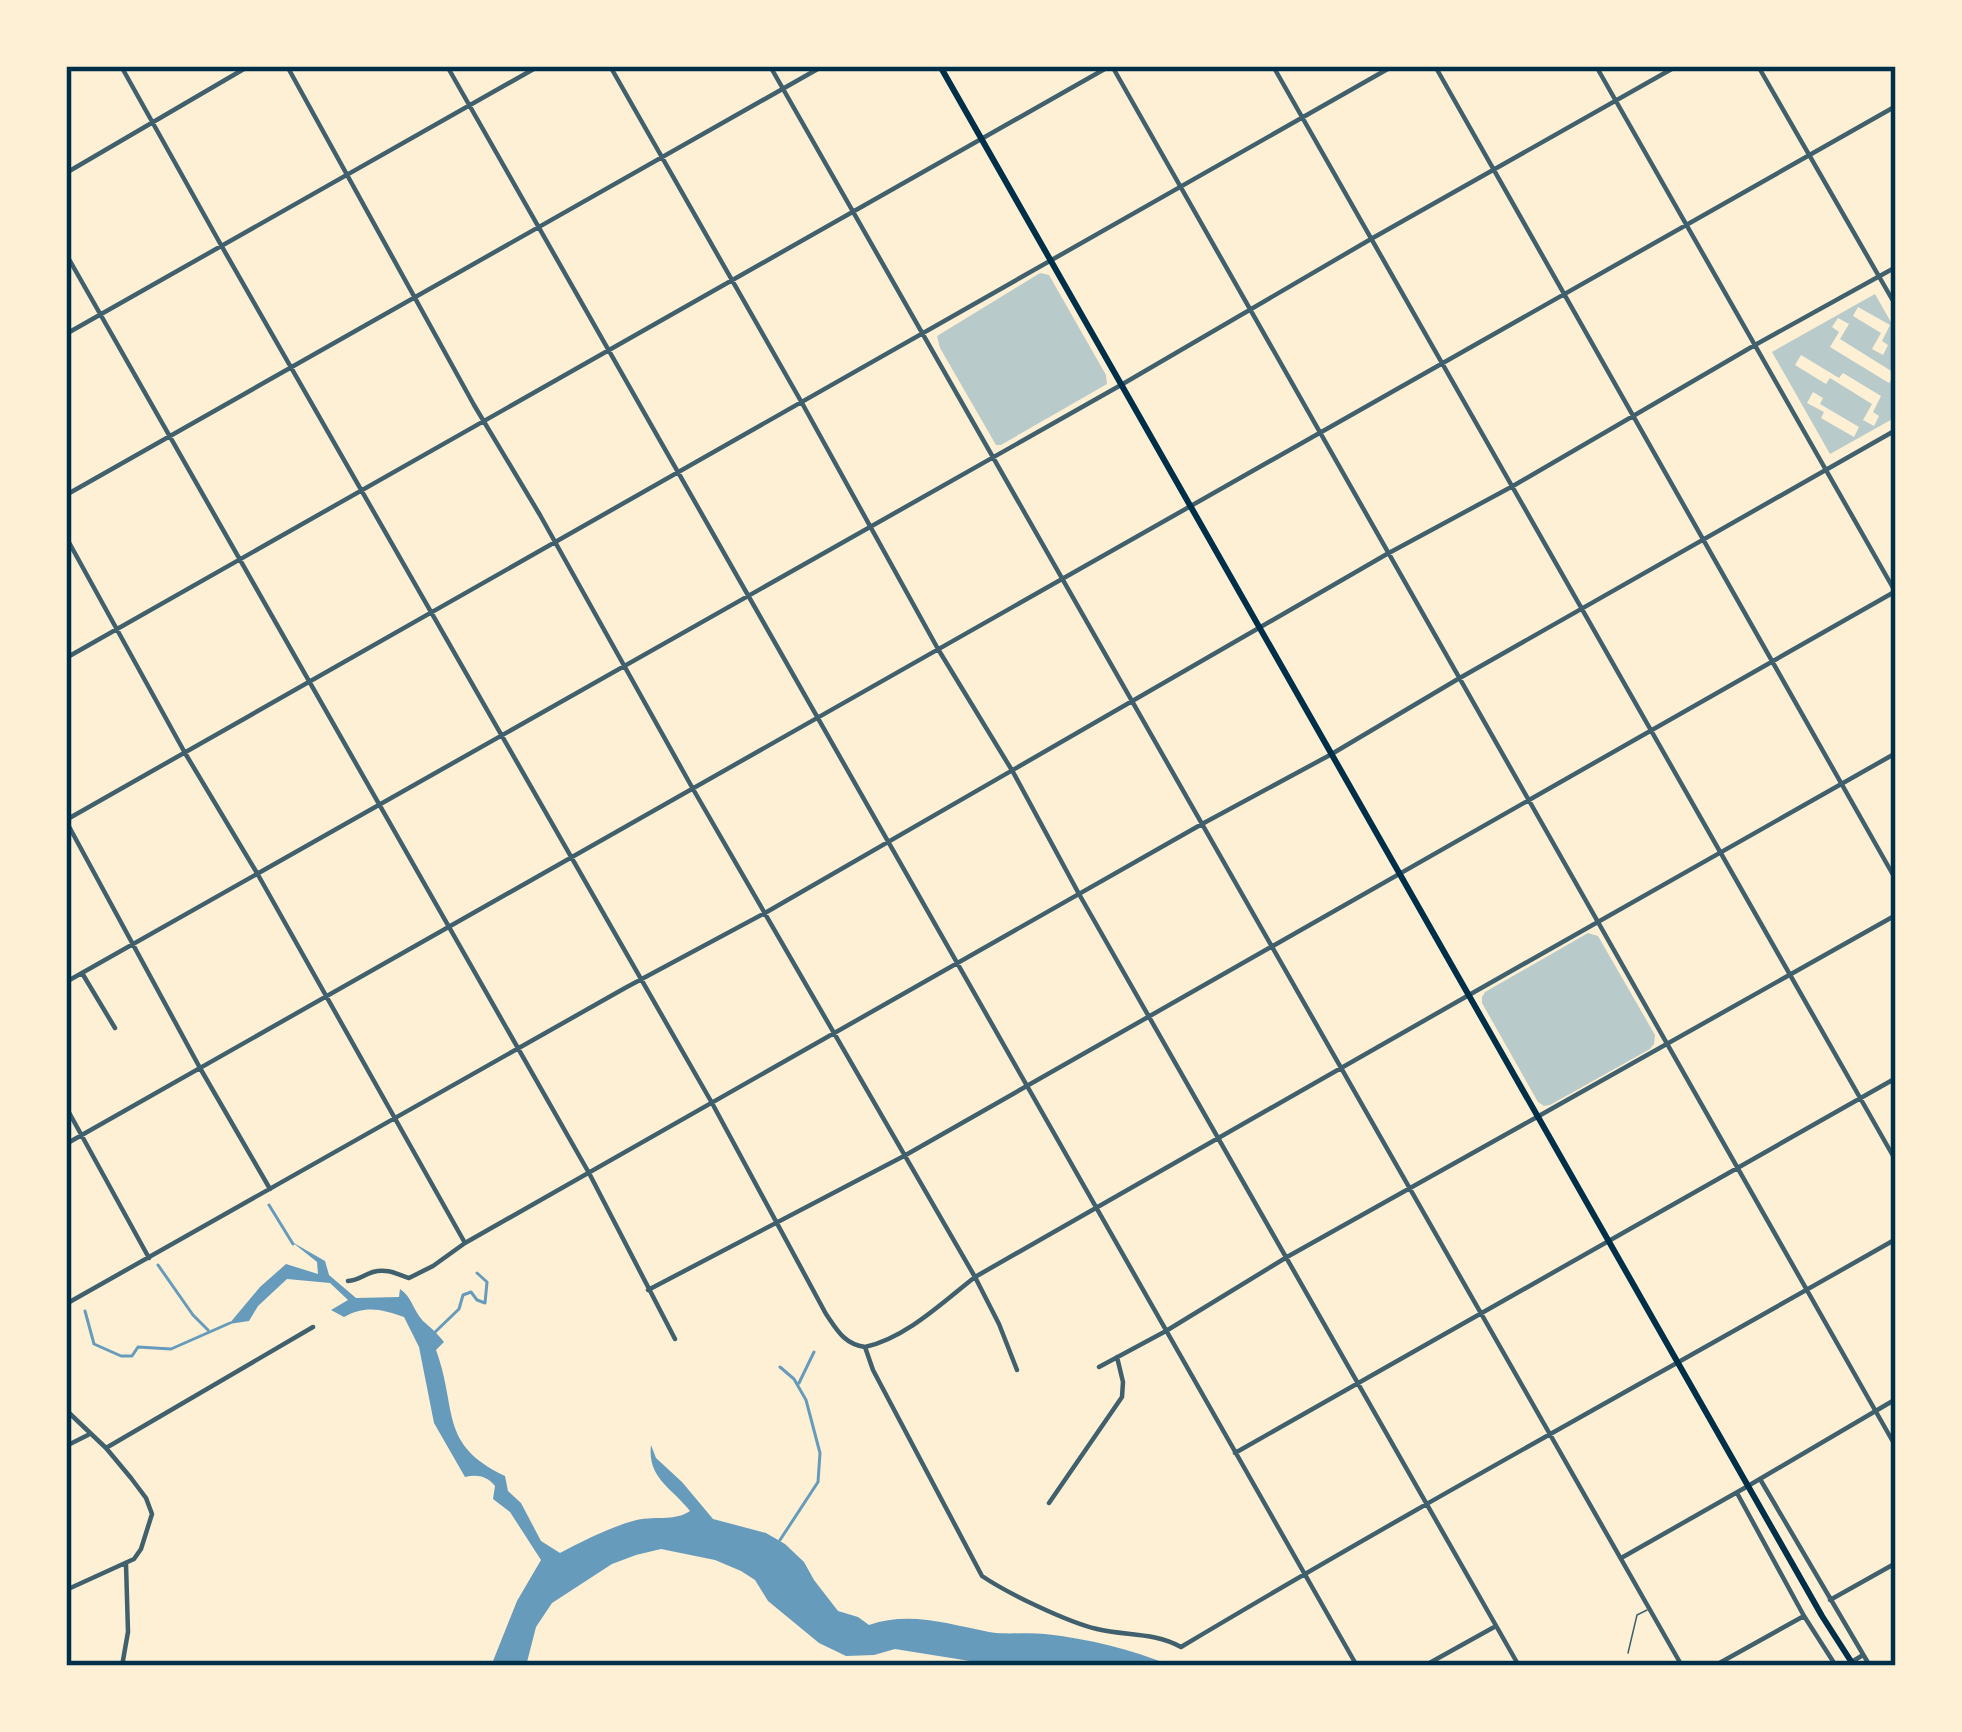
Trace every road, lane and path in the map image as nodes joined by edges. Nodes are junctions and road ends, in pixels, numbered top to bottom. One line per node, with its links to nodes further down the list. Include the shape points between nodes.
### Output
1 (121, 66): 22 (street)
2 (249, 66): 22 (street)
3 (287, 66): 28 (street)
4 (447, 66): 19 (street)
5 (538, 66): 19 (street)
6 (610, 66): 25 (street)
7 (770, 66): 17 (street)
8 (823, 66): 17 (street)
9 (940, 66): 23 (main road)
10 (1111, 66): 23 (street); 29 (street)
11 (1273, 66): 21 (street)
12 (1393, 66): 21 (street)
13 (1435, 66): 26 (street)
14 (1596, 66): 18 (street)
15 (1677, 66): 18 (street)
16 (1757, 66): 24 (street)
17 (782, 89): 25 (street); 30 (street)
18 (1616, 100): 26 (street); 31 (street)
19 (469, 104): 28 (street); 32 (street)
20 (1896, 106): 24 (street)
21 (1302, 117): 29 (street); 33 (street)
22 (155, 123): 27 (street); 34 (street)
23 (981, 139): 30 (street); 36 (main road)
24 (1810, 154): 31 (street); 38 (street)
25 (661, 158): 32 (street); 39 (street)
26 (1494, 170): 33 (street); 40 (street)
27 (66, 173)
28 (347, 174): 34 (street); 41 (street)
29 (1180, 186): 36 (street); 43 (street)
30 (853, 211): 39 (street); 45 (street)
31 (1685, 224): 40 (street); 47 (street)
32 (539, 228): 41 (street); 48 (street)
33 (1371, 239): 43 (street); 49 (street)
34 (220, 245): 44 (street); 50 (street)
35 (66, 254): 44 (street)
36 (1050, 261): 45 (street); 51 (main road)
37 (1896, 267): 38 (street)
38 (1879, 276): 42 (street); 47 (street)
39 (731, 280): 48 (street); 52 (street)
40 (1563, 293): 49 (street); 53 (street)
41 (416, 297): 50 (street); 54 (street)
42 (1896, 306)
43 (1250, 309): 51 (street); 56 (street)
44 (101, 314): 46 (street); 57 (street)
45 (922, 333): 52 (street); 58 (street)
46 (66, 334)
47 (1755, 345): 53 (street); 59 (street)
48 (608, 350): 54 (street); 60 (street)
49 (1442, 362): 56 (street); 61 (street)
50 (292, 368): 57 (street); 62 (street)
51 (1121, 385): 58 (street); 64 (main road)
52 (802, 403): 60 (street); 65 (street)
53 (1633, 415): 61 (street); 67 (street)
54 (484, 421): 62 (street); 68 (street)
55 (1896, 430): 59 (street)
56 (1320, 434): 64 (street); 69 (street)
57 (170, 437): 63 (street); 70 (street)
58 (992, 458): 65 (street); 71 (street)
59 (1826, 470): 67 (street); 72 (street)
60 (677, 471): 68 (street); 73 (street)
61 (1513, 486): 69 (street); 74 (street)
62 (362, 490): 70 (street); 75 (street)
63 (66, 495)
64 (1191, 506): 71 (street); 77 (main road)
65 (870, 527): 73 (street); 78 (street)
66 (66, 537): 76 (street)
67 (1702, 539): 74 (street); 80 (street)
68 (555, 542): 75 (street); 81 (street)
69 (1388, 554): 77 (street); 82 (street)
70 (238, 560): 76 (street); 83 (street)
71 (1062, 578): 78 (street); 84 (street)
72 (1896, 592): 80 (street)
73 (748, 596): 81 (street); 85 (street)
74 (1583, 608): 82 (street); 86 (street)
75 (432, 612): 83 (street); 87 (street)
76 (117, 628): 79 (street); 88 (street)
77 (1260, 628): 84 (street); 90 (main road)
78 (938, 649): 85 (street); 91 (street)
79 (66, 658)
80 (1772, 662): 86 (street); 92 (street)
81 (624, 665): 87 (street); 93 (street)
82 (1458, 679): 90 (street); 94 (street)
83 (309, 682): 88 (street); 95 (street)
84 (1132, 702): 91 (street); 97 (street)
85 (818, 719): 93 (street); 98 (street)
86 (1653, 730): 94 (street); 99 (street)
87 (501, 736): 95 (street); 100 (street)
88 (185, 753): 96 (street); 101 (street)
89 (1896, 753): 92 (street)
90 (1330, 755): 97 (street); 102 (main road)
91 (1013, 772): 98 (street); 104 (street)
92 (1840, 784): 99 (street); 103 (street)
93 (693, 789): 100 (street); 105 (street)
94 (1528, 801): 102 (street); 107 (street)
95 (379, 804): 101 (street); 108 (street)
96 (66, 820): 109 (street)
97 (1202, 824): 104 (street); 110 (street)
98 (889, 843): 105 (street); 111 (street)
99 (1720, 853): 107 (street); 113 (street)
100 (572, 857): 108 (street); 114 (street)
101 (257, 874): 109 (street); 117 (street)
102 (1400, 875): 110 (street); 116 (main road)
103 (1896, 880)
104 (1079, 894): 111 (street); 118 (street)
105 (765, 913): 114 (street); 120 (street)
106 (1896, 915): 113 (street)
107 (1597, 924): 116 (street); 121 (street)
108 (448, 925): 117 (street); 122 (street)
109 (133, 944): 112 (street); 123 (street)
110 (1273, 947): 118 (street); 124 (street)
111 (957, 963): 120 (street); 126 (street)
112 (82, 973): 115 (street); 119 (street)
113 (1789, 976): 121 (street); 127 (street)
114 (641, 980): 122 (street); 128 (street)
115 (66, 982)
116 (1469, 995): 124 (street); 130 (main road)
117 (325, 997): 123 (street); 131 (street)
118 (1149, 1015): 126 (street); 133 (street)
119 (115, 1028)
120 (834, 1034): 128 (street); 135 (street)
121 (1667, 1046): 130 (street); 137 (street)
122 (517, 1050): 131 (street); 138 (street)
123 (200, 1068): 132 (street); 140 (street)
124 (1342, 1070): 133 (street); 139 (street)
125 (1896, 1078): 127 (street)
126 (1027, 1087): 135 (street); 141 (street)
127 (1860, 1098): 136 (street); 137 (street)
128 (712, 1102): 138 (street); 142 (street)
129 (66, 1107): 132 (street)
130 (1538, 1117): 139 (street); 144 (main road)
131 (395, 1120): 140 (street); 145 (street)
132 (82, 1135): 134 (street); 147 (street)
133 (1219, 1138): 141 (street); 146 (street)
134 (66, 1144)
135 (904, 1156): 142 (street); 148 (street)
136 (1896, 1161)
137 (1738, 1169): 144 (street); 151 (street)
138 (589, 1173): 145 (street); 150 (street)
139 (1410, 1187): 146 (street); 153 (street)
140 (271, 1190): 147 (street)
141 (1096, 1208): 148 (street); 155 (street)
142 (777, 1222): 150 (street); 157 (street, via 844,1340)
143 (1896, 1239): 151 (street)
144 (1607, 1241): 153 (street); 159 (main road)
145 (465, 1243): 149 (street, via 415,1277 380,1270)
146 (1287, 1257): 155 (street); 162 (street)
147 (149, 1258): 152 (street)
148 (975, 1277): 157 (street); 161 (street)
149 (348, 1281)
150 (648, 1290): 156 (street)
151 (1806, 1290): 159 (street); 165 (street)
152 (66, 1304)
153 (1481, 1312): 162 (street); 166 (street)
154 (314, 1327): 170 (street)
155 (1166, 1331): 158 (street); 171 (street)
156 (675, 1339)
157 (865, 1348): 180 (street, via 982,1576 998,1586 1072,1622 1181,1647)
158 (1117, 1357): 160 (street); 175 (street, via 1122,1397)
159 (1678, 1364): 166 (street); 173 (main road)
160 (1099, 1367)
161 (1017, 1370)
162 (1359, 1382): 171 (street); 176 (street)
163 (1896, 1399): 165 (street)
164 (66, 1410): 167 (street)
165 (1875, 1410): 169 (street); 172 (street)
166 (1550, 1433): 176 (street); 177 (street)
167 (90, 1434): 168 (street); 170 (street)
168 (66, 1446)
169 (1896, 1447)
170 (106, 1448): 179 (street, via 152,1514 141,1549)
171 (1235, 1453): 180 (street)
172 (1760, 1478): 173 (street); 182 (street)
173 (1748, 1486): 174 (street); 195 (main road)
174 (1737, 1493): 177 (street); 184 (street)
175 (1048, 1503)
176 (1426, 1504): 180 (street); 185 (street)
177 (1621, 1558): 183 (street)
178 (1896, 1563): 182 (street)
179 (126, 1564): 181 (street); 187 (street)
180 (1304, 1574): 188 (street)
181 (66, 1590)
182 (1830, 1600): 194 (street, via 1865,1658)
183 (1649, 1609): 186 (lane, via 1637,1615); 191 (street)
184 (1804, 1616): 192 (street); 193 (street)
185 (1496, 1626): 189 (street); 190 (street)
186 (1628, 1653)
187 (122, 1666)
188 (1357, 1666)
189 (1424, 1666)
190 (1519, 1666)
191 (1682, 1666)
192 (1714, 1666)
193 (1836, 1666)
194 (1845, 1666)
195 (1854, 1666)

